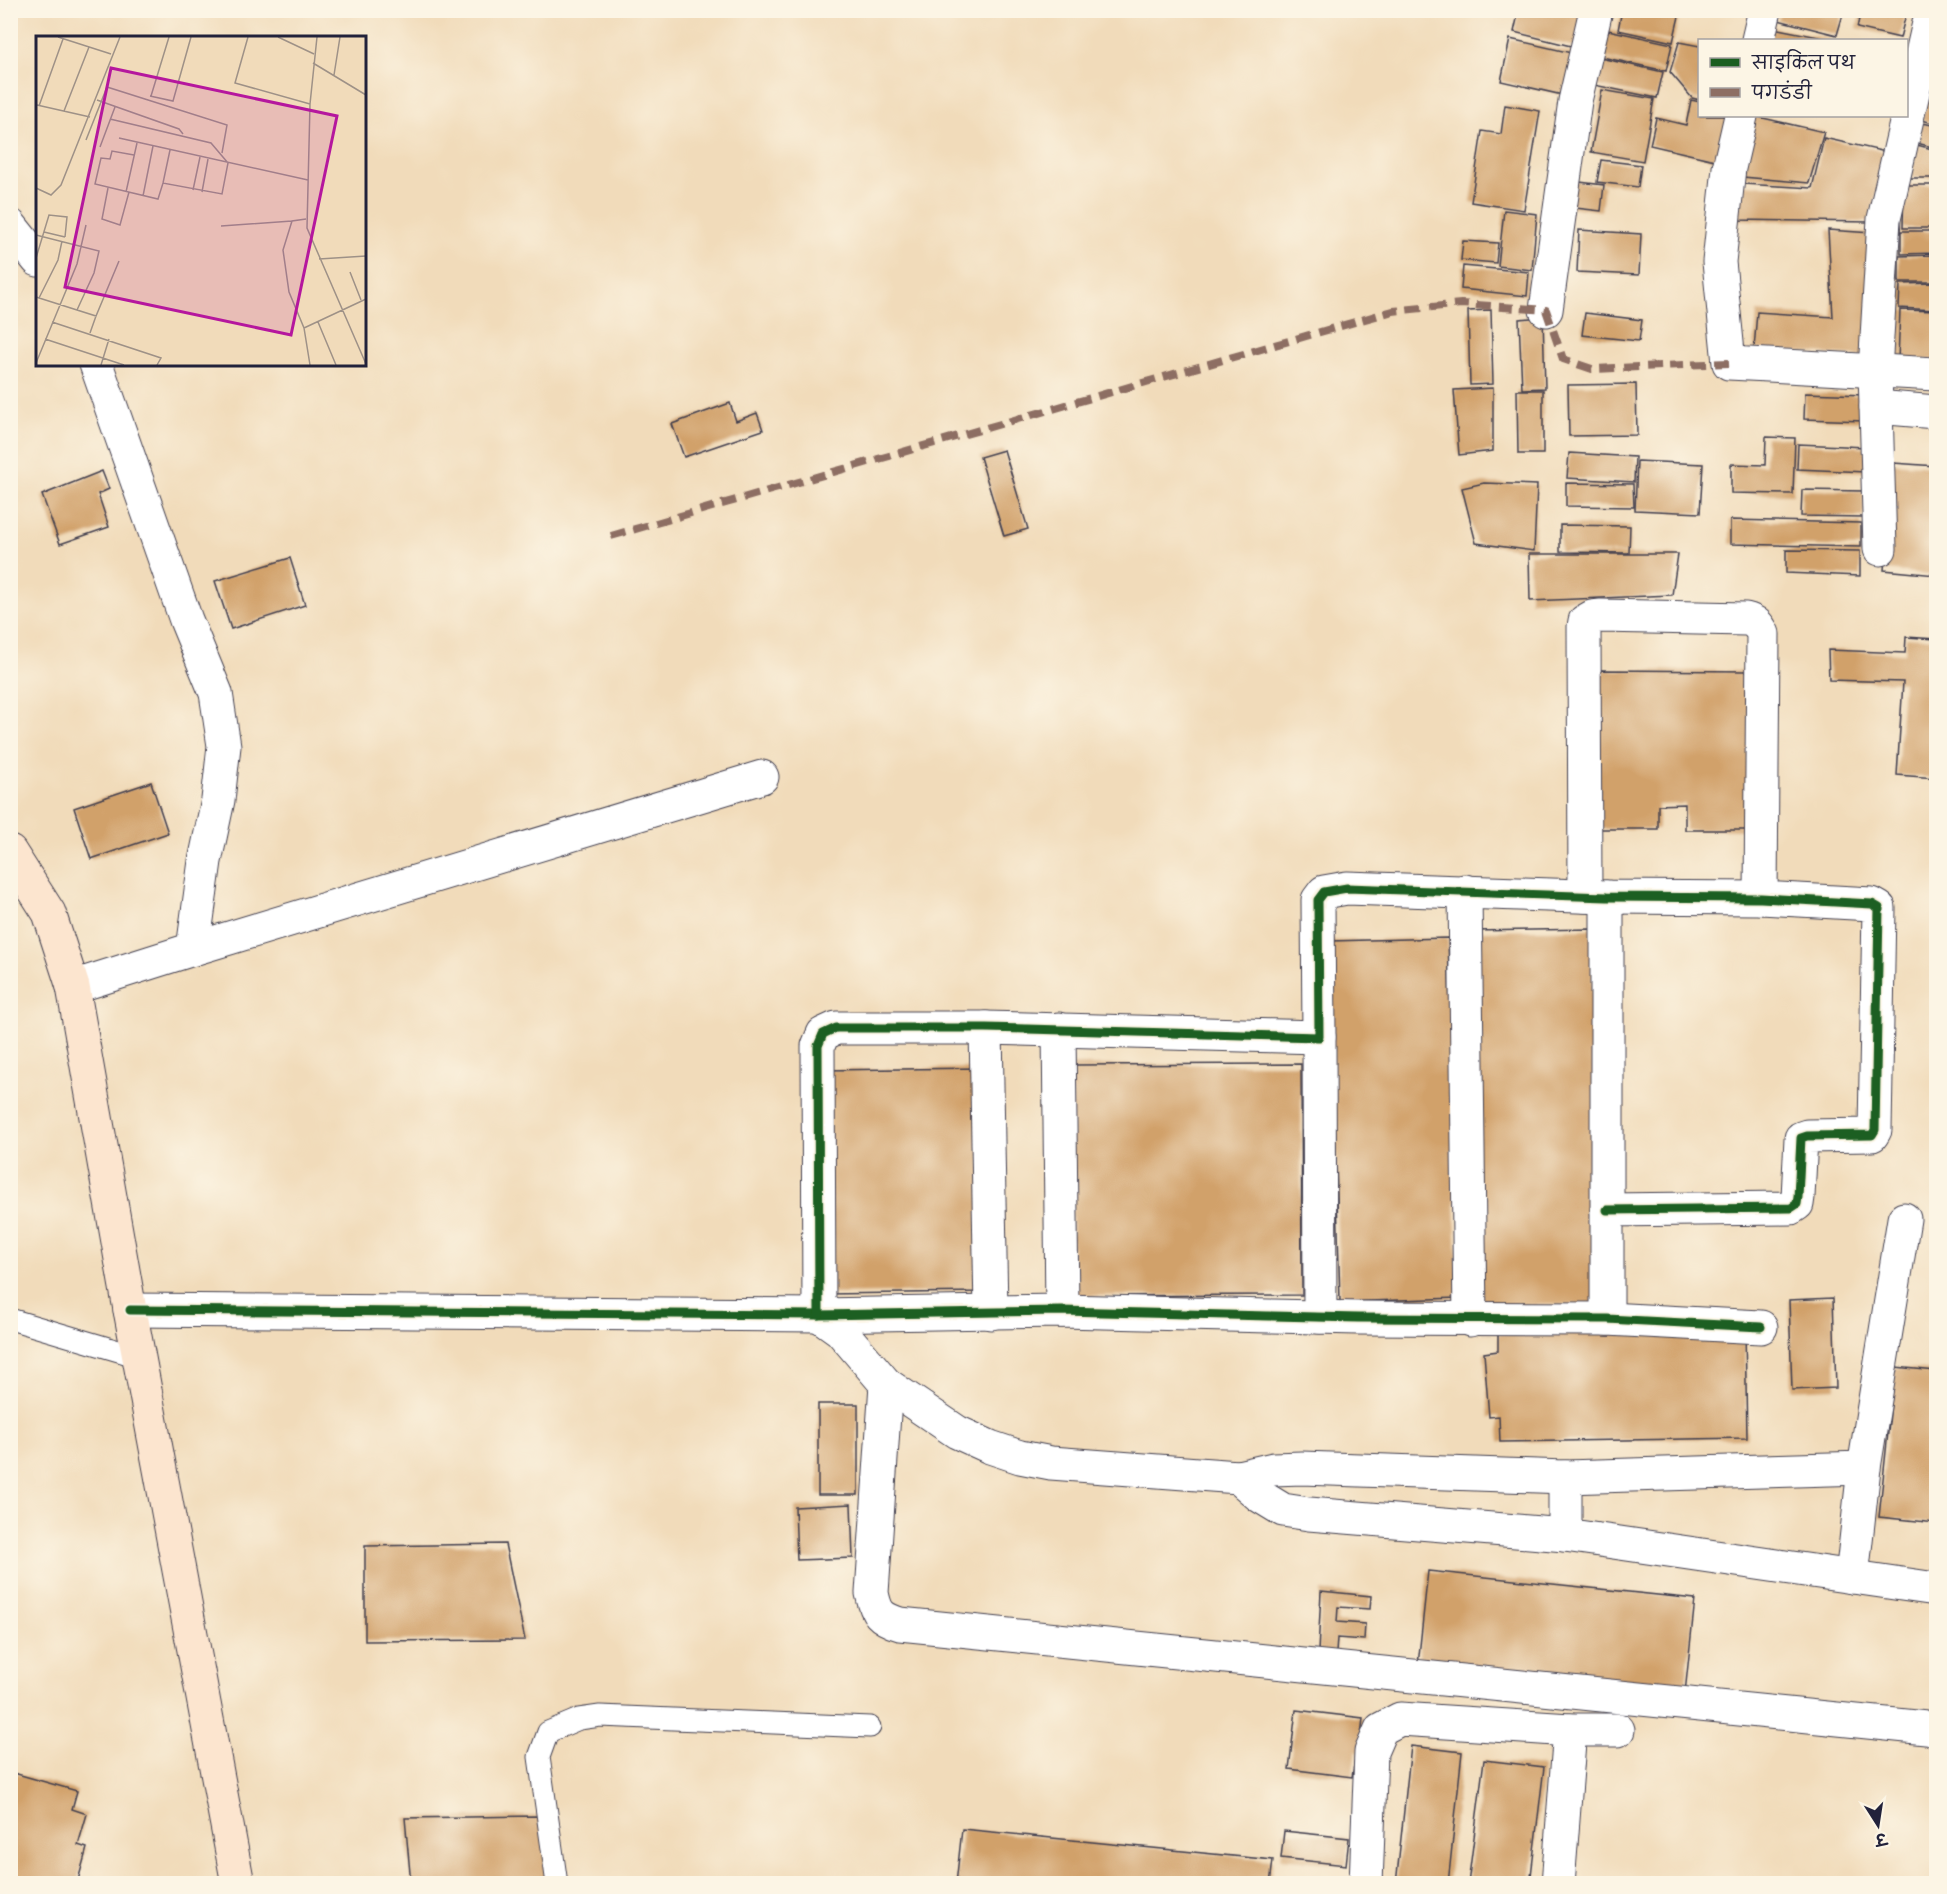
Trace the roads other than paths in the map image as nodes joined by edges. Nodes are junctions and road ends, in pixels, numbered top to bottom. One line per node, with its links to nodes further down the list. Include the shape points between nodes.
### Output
1 (1596, 10): 10 (street, via 1575,102)
2 (1766, 10): 4 (street)
3 (1932, 10): 5 (street)
4 (1758, 39)
5 (1908, 114)
6 (1741, 117): 12 (street, via 1729,168 1719,262 1729,363)
7 (1907, 117): 12 (street, via 1884,219)
8 (10, 225): 9 (street)
9 (36, 258)
10 (1546, 310)
11 (97, 366): 22 (street, via 186,620 216,693 224,746)
12 (1875, 371): 13 (street); 14 (street)
13 (1936, 374)
14 (1876, 407): 15 (street); 16 (street)
15 (1936, 412)
16 (1880, 549)
17 (762, 777): 22 (street)
18 (10, 852): 23 (street, via 49,913)
19 (1465, 891): 20 (street); 26 (street, via 1347,888 1324,892 1318,900 1317,913); 36 (street)
20 (1596, 896): 21 (street); 21 (street, via 1584,627 1586,621 1601,615 1746,619 1759,626 1763,634); 27 (street)
21 (1761, 898): 27 (street, via 1872,903 1879,908 1874,1132 1801,1138 1798,1197 1791,1208)
22 (193, 949): 23 (street)
23 (73, 987): 29 (street)
24 (986, 1028): 25 (street); 31 (street); 32 (street, via 846,1027 824,1035 818,1046)
25 (1059, 1029): 26 (street); 30 (street)
26 (1319, 1037): 33 (street)
27 (1607, 1210): 35 (street)
28 (1904, 1218): 40 (street)
29 (130, 1310): 32 (street); 38 (street)
30 (1062, 1311): 31 (street); 33 (street)
31 (991, 1312): 32 (street)
32 (819, 1315): 39 (street, via 840,1330)
33 (1320, 1317): 36 (street)
34 (10, 1319): 38 (lane)
35 (1607, 1319): 36 (street); 37 (street)
36 (1470, 1320)
37 (1761, 1327)
38 (139, 1357): 50 (street)
39 (886, 1384): 41 (street, via 957,1432 1020,1457 1051,1463); 47 (street, via 872,1593 875,1608 891,1622)
40 (1864, 1468): 42 (street); 44 (street)
41 (1238, 1477): 42 (street, via 1273,1469 1302,1468); 43 (street, via 1283,1510)
42 (1565, 1477): 43 (street)
43 (1565, 1535): 44 (street)
44 (1852, 1577): 45 (street)
45 (1936, 1589)
46 (870, 1727): 51 (lane, via 600,1716 579,1719 548,1732 539,1757)
47 (1936, 1729)
48 (1570, 1730): 49 (street); 52 (street, via 1400,1719 1381,1729 1371,1752); 53 (street)
49 (1618, 1730)
50 (238, 1884)
51 (558, 1884)
52 (1366, 1884)
53 (1558, 1884)

